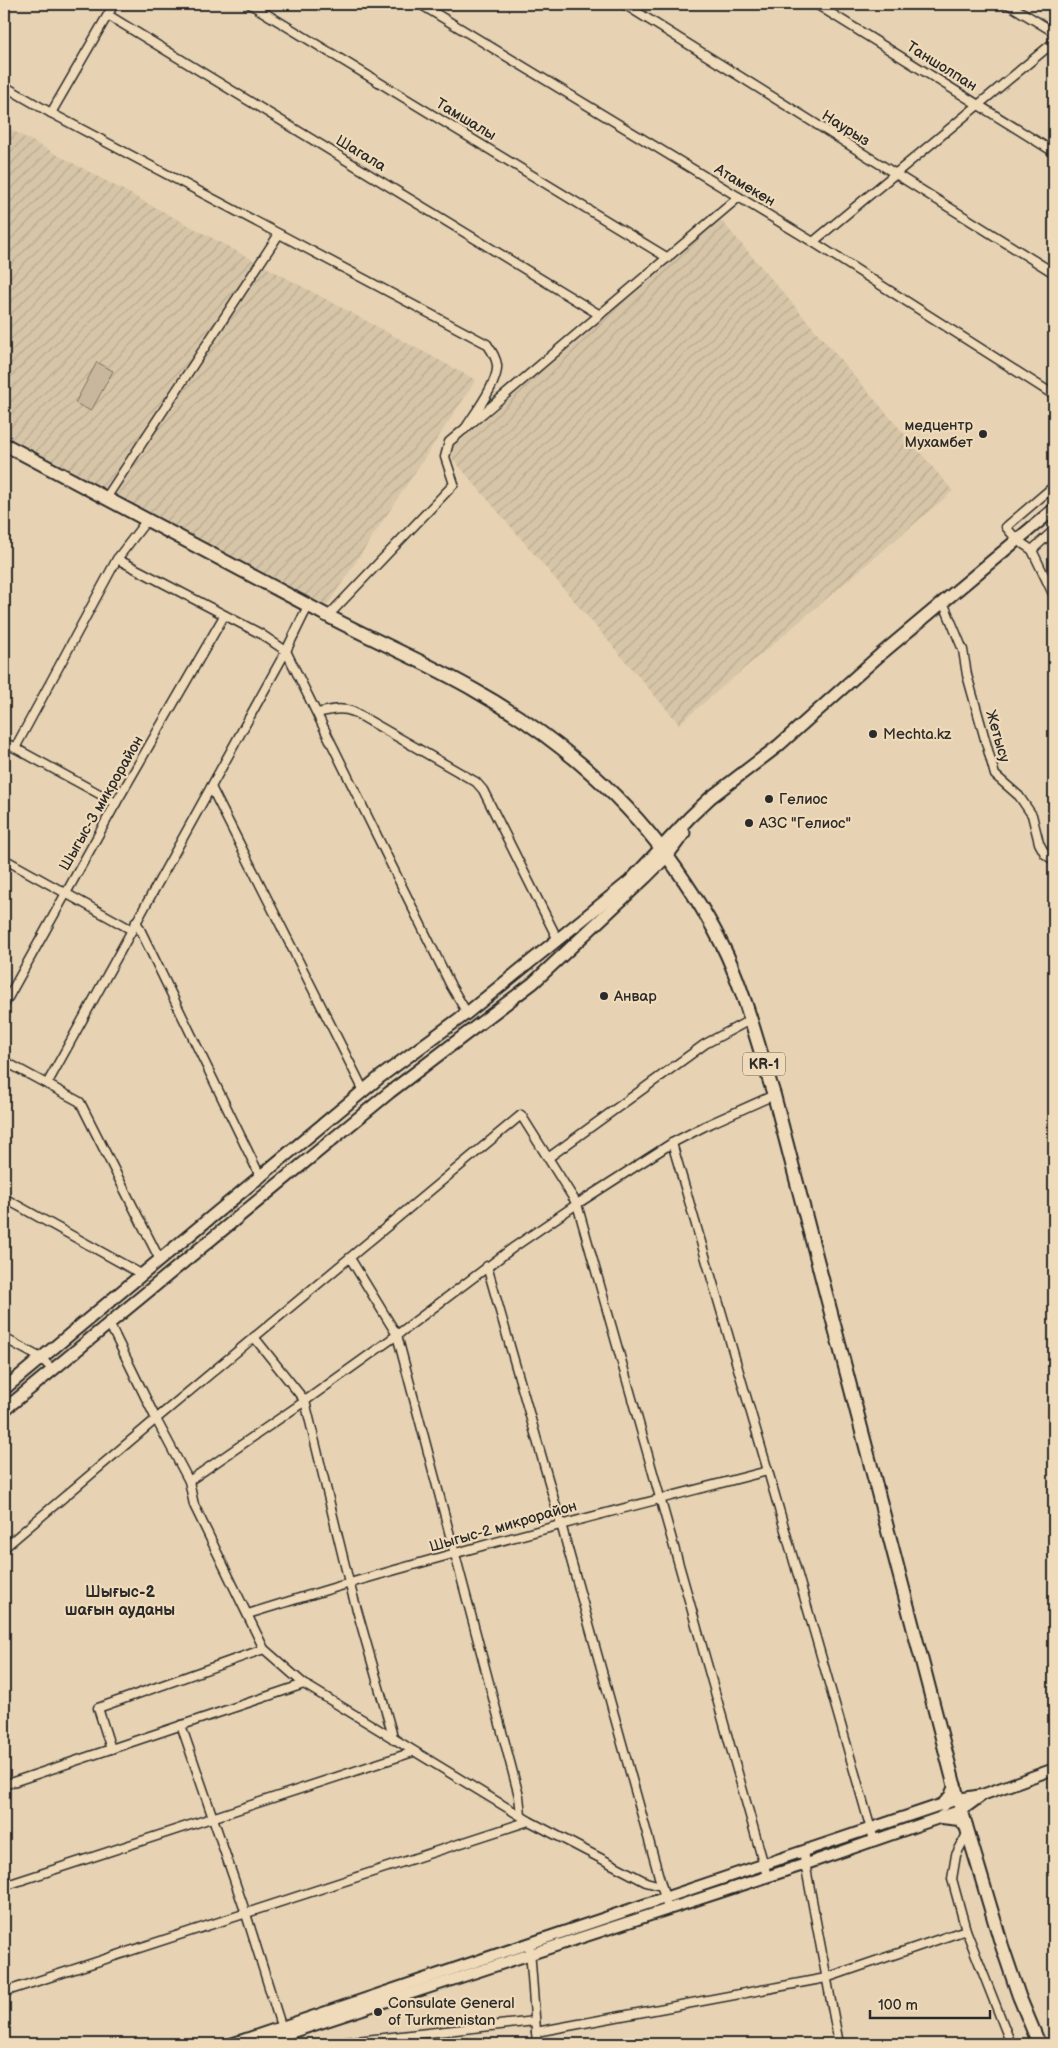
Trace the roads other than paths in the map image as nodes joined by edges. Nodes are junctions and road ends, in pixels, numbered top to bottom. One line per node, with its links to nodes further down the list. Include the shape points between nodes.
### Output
1 (114, 4): 7 (street)
2 (250, 4): 18 (street, Тамшалы)
3 (420, 4): 15 (street, Атамекен)
4 (624, 4): 14 (street, Наурыз)
5 (816, 4): 11 (street, Таншолпан)
6 (1008, 4): 8 (street)
7 (108, 15): 12 (street); 20 (street, Шагала)
8 (1054, 32)
9 (1054, 42): 11 (street)
10 (4, 86): 12 (street)
11 (979, 105): 13 (street, Таншолпан); 14 (street)
12 (51, 113): 16 (street)
13 (1054, 152)
14 (895, 175): 17 (street); 19 (street, Наурыз)
15 (739, 197): 17 (street, Атамекен); 18 (street)
16 (279, 234): 22 (street, via 487,344 498,367 495,380); 25 (street)
17 (813, 242): 21 (street, Атамекен)
18 (668, 258): 20 (street)
19 (1054, 274)
20 (600, 315): 22 (street)
21 (1054, 395)
22 (465, 429): 36 (street, via 449,442 446,450 446,464 454,484)
23 (4, 444): 25 (main road, KR-1)
24 (1054, 486): 29 (street, via 1006,527)
25 (106, 498): 27 (main road, KR-1)
26 (1054, 509): 29 (main road)
27 (147, 520): 31 (street); 34 (main road, KR-1)
28 (1054, 530): 30 (street)
29 (1017, 540): 30 (street); 33 (main road)
30 (1032, 550): 32 (street)
31 (116, 559): 35 (street); 40 (street)
32 (1054, 596)
33 (943, 602): 43 (main road, via 778,746 710,798 690,817); 45 (street, Жетысу, via 963,650 995,775 1020,796 1032,814 1039,843)
34 (308, 606): 36 (main road, KR-1); 37 (street)
35 (224, 616): 37 (street, via 261,634); 42 (street, Шыгыс-3 микрорайон)
36 (328, 616): 43 (main road, KR-1, via 477,691 530,726 583,764)
37 (286, 651): 38 (street); 41 (street)
38 (317, 713): 49 (street, via 338,709 354,712 476,782 483,790); 51 (street)
39 (4, 742): 40 (street)
40 (15, 748): 42 (street)
41 (211, 787): 47 (street); 56 (street)
42 (116, 803): 46 (street, Шыгыс-3 микрорайон)
43 (664, 852): 49 (main road); 52 (main road, KR-1, via 697,901 727,956); 57 (main road, via 533,983)
44 (4, 859): 46 (street)
45 (1054, 861)
46 (66, 894): 48 (street); 50 (street, Шыгыс-3 микрорайон)
47 (136, 921): 48 (street); 61 (street)
48 (132, 930): 55 (street)
49 (558, 940): 51 (main road)
50 (4, 1005)
51 (467, 1013): 54 (main road)
52 (750, 1020): 58 (main road, KR-1); 60 (street, via 705,1044)
53 (4, 1061): 55 (street)
54 (380, 1077): 56 (main road); 57 (main road)
55 (47, 1084): 65 (street, via 80,1102)
56 (364, 1091): 61 (main road)
57 (390, 1092): 68 (main road)
58 (774, 1095): 59 (street); 94 (main road, KR-1)
59 (672, 1143): 63 (street); 78 (street)
60 (548, 1158): 63 (street); 64 (street, via 521,1115)
61 (261, 1178): 65 (main road)
62 (4, 1198): 67 (street)
63 (577, 1204): 66 (street); 80 (street)
64 (350, 1258): 69 (street); 70 (street)
65 (160, 1260): 67 (main road)
66 (487, 1266): 69 (street); 81 (street)
67 (143, 1274): 72 (main road)
68 (109, 1323): 73 (main road); 77 (street)
69 (397, 1335): 75 (street); 83 (street)
70 (254, 1337): 75 (street); 77 (street)
71 (4, 1338): 72 (street)
72 (42, 1358): 73 (street); 74 (main road)
73 (53, 1370): 76 (main road)
74 (4, 1389)
75 (305, 1401): 79 (street); 84 (street)
76 (4, 1410)
77 (156, 1419): 79 (street); 82 (street)
78 (768, 1471): 80 (street, Шыгыс-2 микрорайон); 101 (street)
79 (189, 1481): 85 (street, via 194,1505)
80 (661, 1499): 81 (street, Шыгыс-2 микрорайон); 104 (street)
81 (561, 1524): 83 (street, Шыгыс-2 микрорайон); 107 (street)
82 (4, 1548)
83 (455, 1554): 84 (street, Шыгыс-2 микрорайон); 97 (street, via 519,1796)
84 (348, 1582): 85 (street, Шыгыс-2 микрорайон); 89 (street)
85 (248, 1614): 86 (street)
86 (264, 1650): 87 (street); 90 (street, via 98,1708)
87 (304, 1684): 88 (street); 89 (street)
88 (181, 1725): 90 (street); 98 (street)
89 (394, 1740): 91 (street)
90 (111, 1749): 93 (street)
91 (413, 1752): 97 (street); 98 (street)
92 (1054, 1768): 95 (street)
93 (4, 1784)
94 (955, 1786): 95 (main road, KR-1); 96 (main road)
95 (960, 1805): 96 (street); 100 (main road, KR-1)
96 (943, 1811): 100 (main road, via 959,1819); 101 (street)
97 (521, 1815): 99 (street)
98 (212, 1817): 106 (street); 110 (street)
99 (529, 1821): 107 (street, via 646,1882); 110 (street)
100 (967, 1829): 111 (street, via 956,1855 952,1880); 124 (main road, KR-1, via 1018,1996)
101 (872, 1835): 102 (street); 103 (street)
102 (803, 1852): 103 (street); 104 (street)
103 (806, 1864): 105 (street); 113 (street)
104 (764, 1865): 105 (street); 108 (street)
105 (767, 1876): 109 (street)
106 (4, 1886)
107 (661, 1886): 108 (street)
108 (664, 1899): 109 (street); 112 (street)
109 (668, 1909): 112 (street)
110 (246, 1914): 114 (street); 116 (street)
111 (966, 1930): 113 (street); 123 (street)
112 (530, 1949): 115 (street); 116 (street)
113 (826, 1978): 117 (street); 122 (street)
114 (4, 1992)
115 (535, 2021): 117 (street); 119 (street)
116 (283, 2031): 118 (street)
117 (536, 2032): 121 (street)
118 (255, 2040): 120 (street)
119 (339, 2043)
120 (230, 2044)
121 (537, 2044)
122 (838, 2044)
123 (1011, 2044)
124 (1040, 2044)

